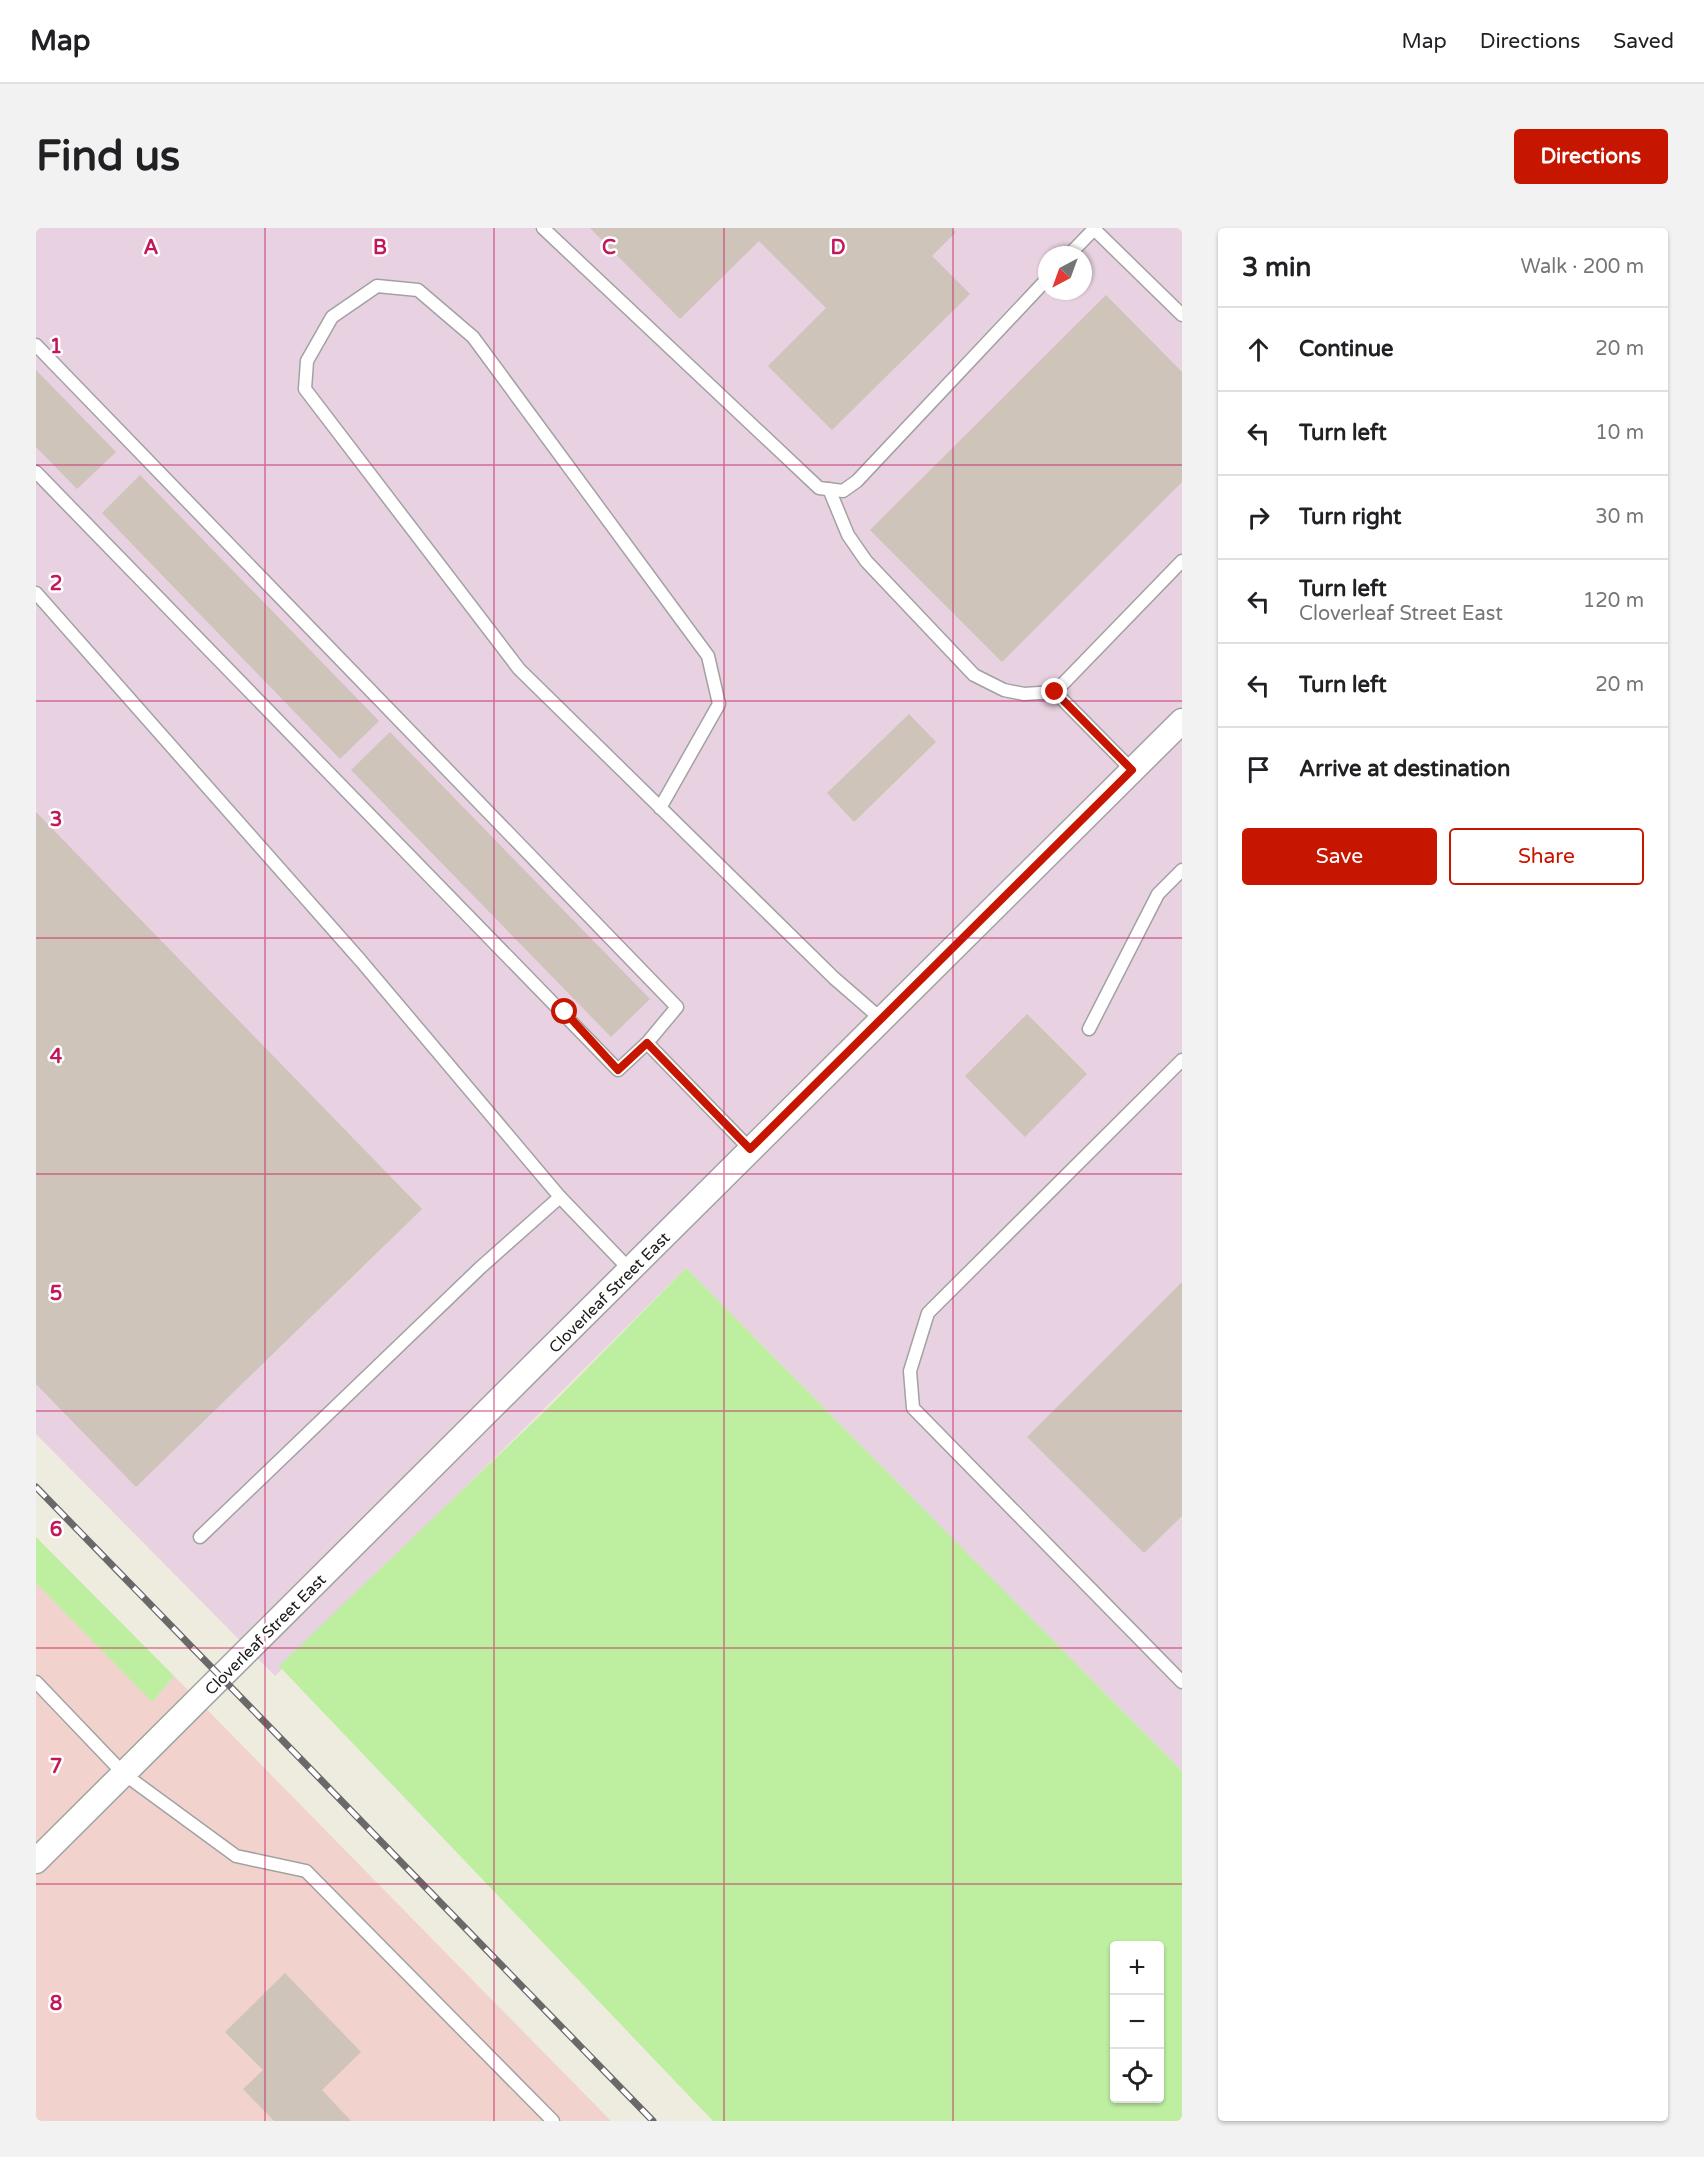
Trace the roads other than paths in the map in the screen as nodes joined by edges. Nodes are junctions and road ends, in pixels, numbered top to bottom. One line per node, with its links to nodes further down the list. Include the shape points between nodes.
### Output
1 (543, 228): 8 (lane, via 819,489)
2 (1093, 228): 3 (lane); 5 (lane)
3 (1077, 246)
4 (1038, 289): 8 (lane, via 857,481 843,491)
5 (1182, 315)
6 (36, 345): 18 (lane, via 677,1007)
7 (36, 472): 18 (lane, via 618,1070)
8 (829, 489): 11 (lane, via 848,535 866,561 974,675 1004,690 1024,694)
9 (1182, 561): 11 (lane)
10 (36, 593): 21 (lane, via 361,961)
11 (1055, 692): 13 (lane)
12 (1182, 721): 13 (street, Cloverleaf Street East)
13 (1132, 770): 16 (street, Cloverleaf Street East)
14 (660, 808): 14 (lane, via 519,669 305,389 307,361 332,317 376,286 418,290 473,337 708,656 719,704); 16 (lane)
15 (1182, 870): 17 (lane, via 1158,894)
16 (880, 1018): 20 (street, Cloverleaf Street East)
17 (1089, 1029)
18 (647, 1043): 20 (lane)
19 (1182, 1060): 25 (lane, via 928,1313 910,1371 913,1408)
20 (750, 1149): 22 (street, Cloverleaf Street East)
21 (560, 1197): 22 (lane); 23 (lane, via 481,1267)
22 (631, 1271): 26 (street, Cloverleaf Street East)
23 (200, 1537)
24 (36, 1682): 26 (lane)
25 (1182, 1682)
26 (124, 1774): 27 (street, Cloverleaf Street East); 28 (lane, via 236,1856 306,1871)
27 (36, 1861)
28 (552, 2121)

